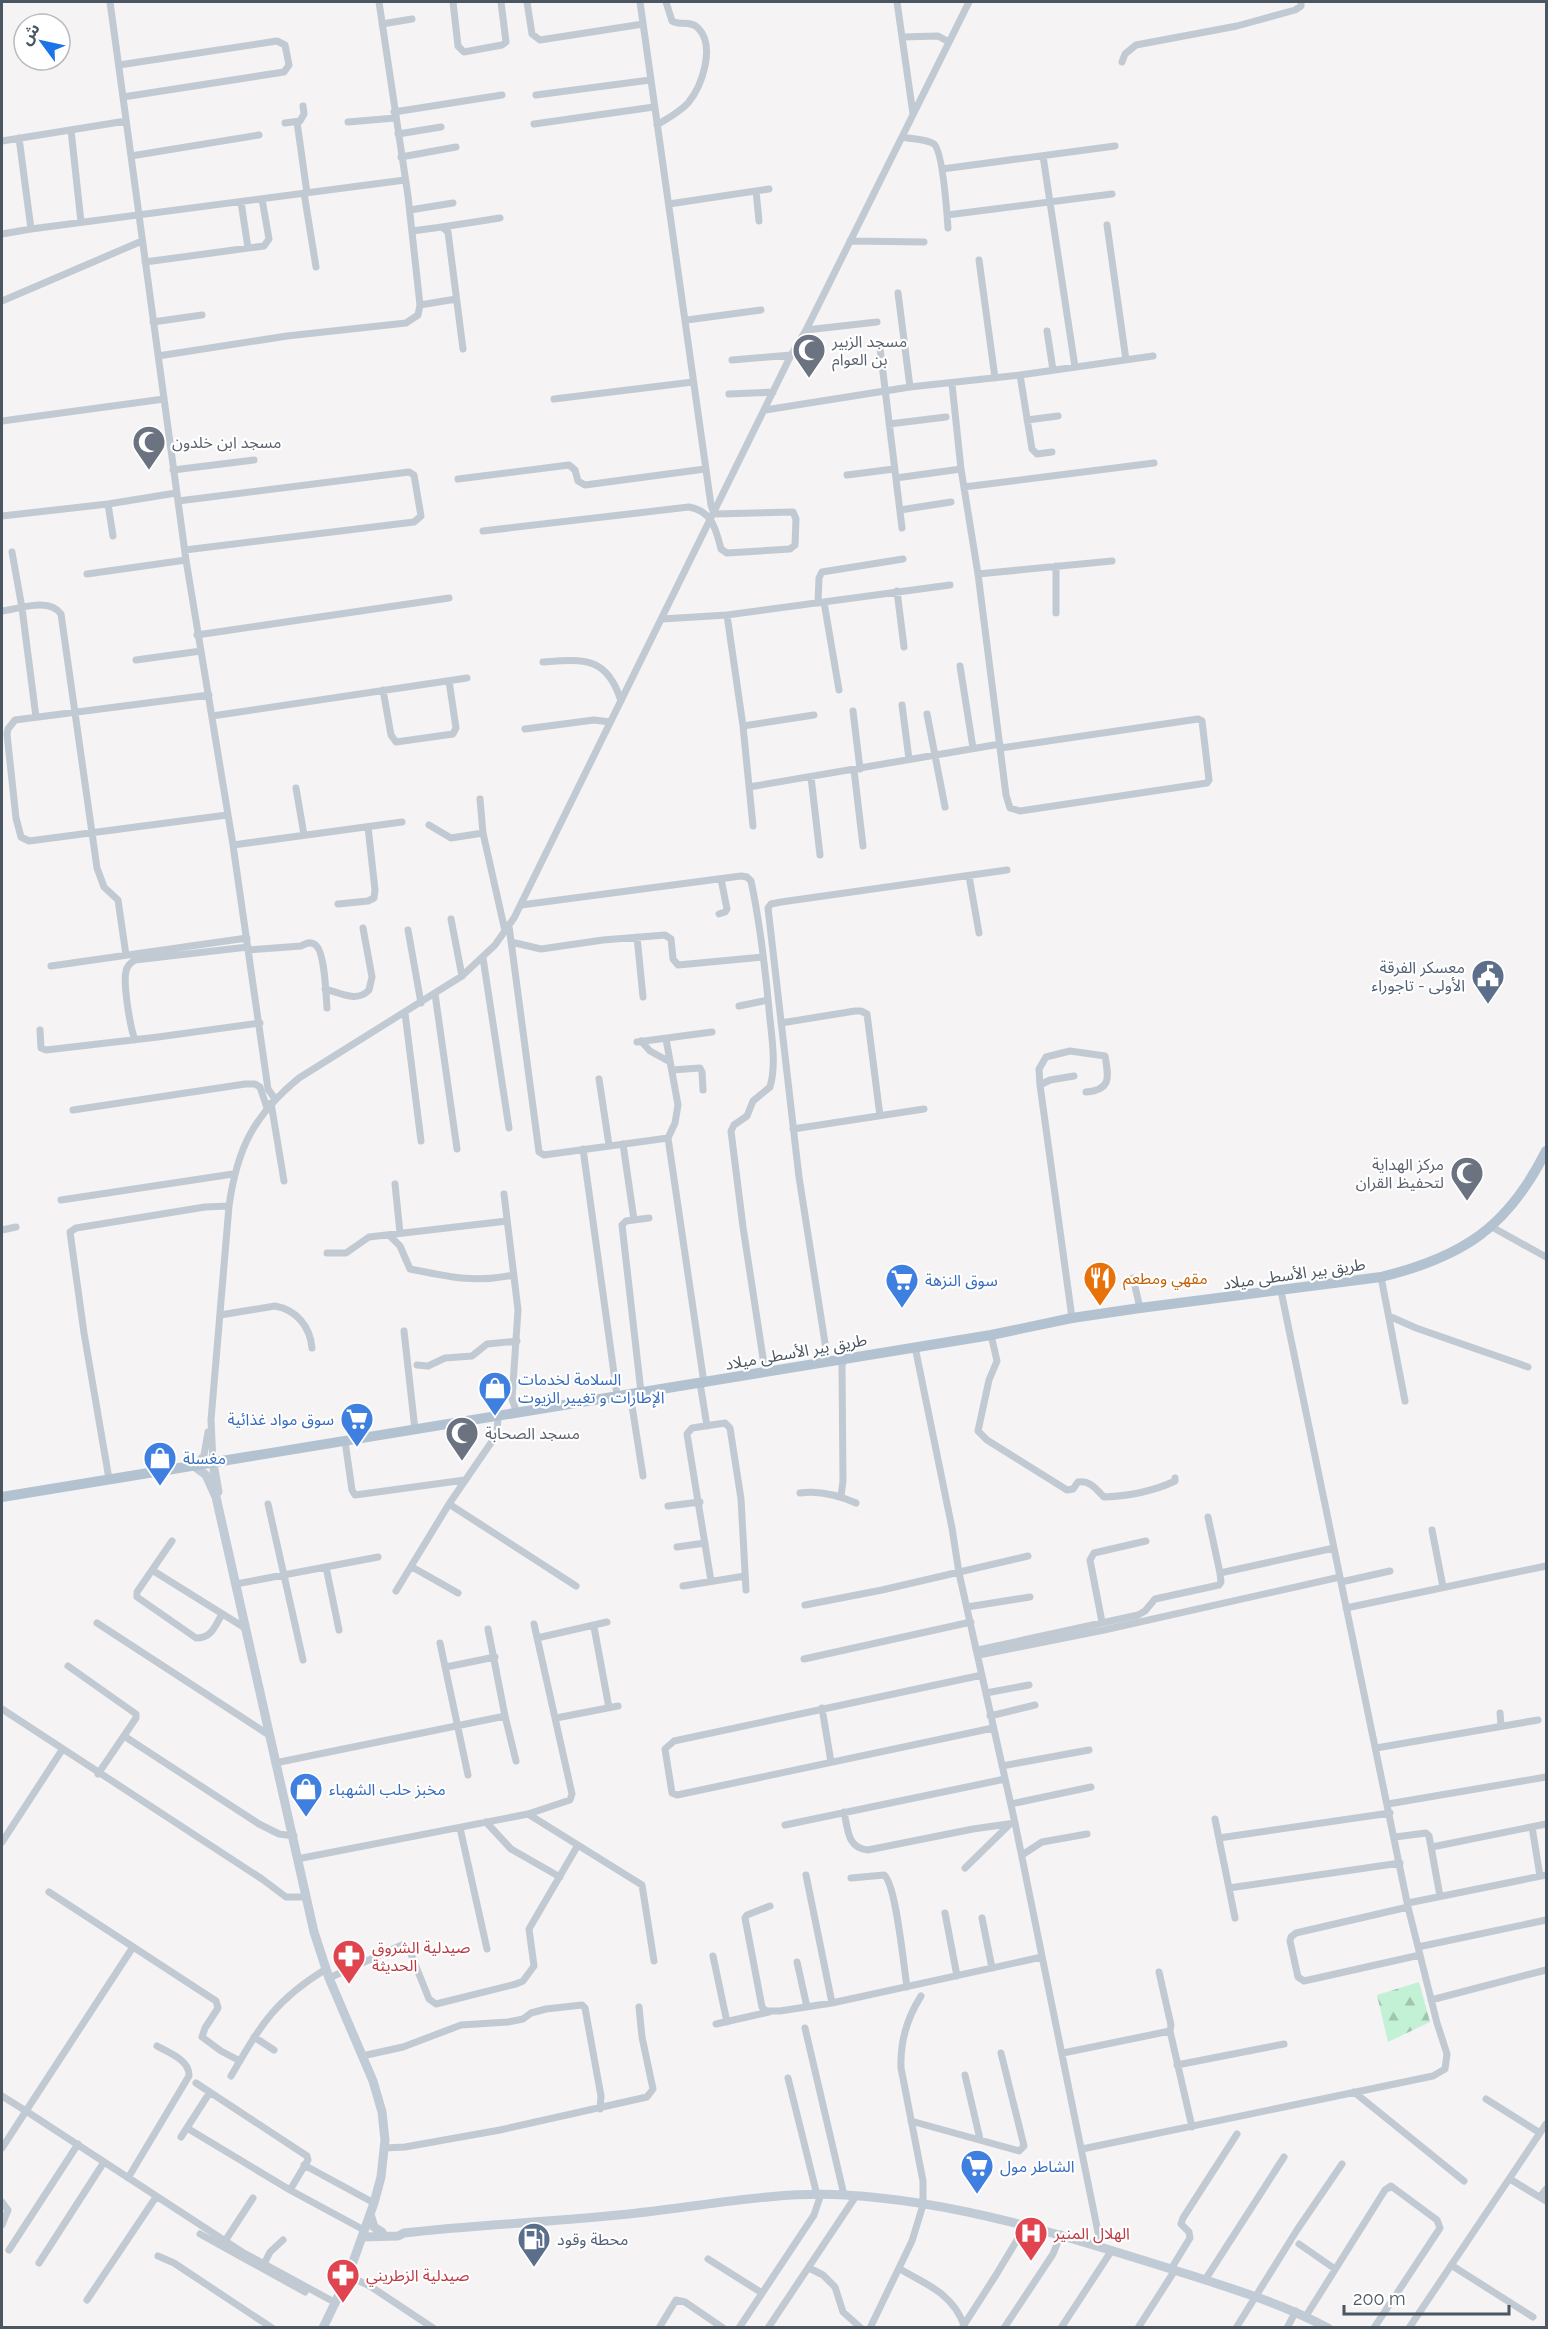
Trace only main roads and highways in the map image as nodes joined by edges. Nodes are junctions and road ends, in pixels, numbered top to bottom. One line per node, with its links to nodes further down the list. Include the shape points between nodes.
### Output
1 (1546, 1150): 2 (main road, طريق بير الأسطى ميلاد, via 1517,1199 1492,1227 1431,1263 1381,1277 1072,1318 991,1335)
2 (213, 1463): 3 (main road, طريق بير الأسطى ميلاد); 5 (main road)
3 (194, 1466): 4 (main road, طريق بير الأسطى ميلاد); 5 (main road, via 206,1475)
4 (2, 1497)
5 (216, 1497): 6 (main road, via 314,1932 382,2112 381,2177)
6 (370, 2214): 7 (main road); 8 (main road)
7 (363, 2233): 8 (main road); 9 (main road)
8 (380, 2235): 9 (main road); 10 (main road, via 604,2217 745,2199 856,2196 923,2205 1061,2234 1256,2296 1296,2311)
9 (357, 2251): 11 (main road)
10 (1310, 2321): 12 (main road)
11 (323, 2328)
12 (1328, 2328)

